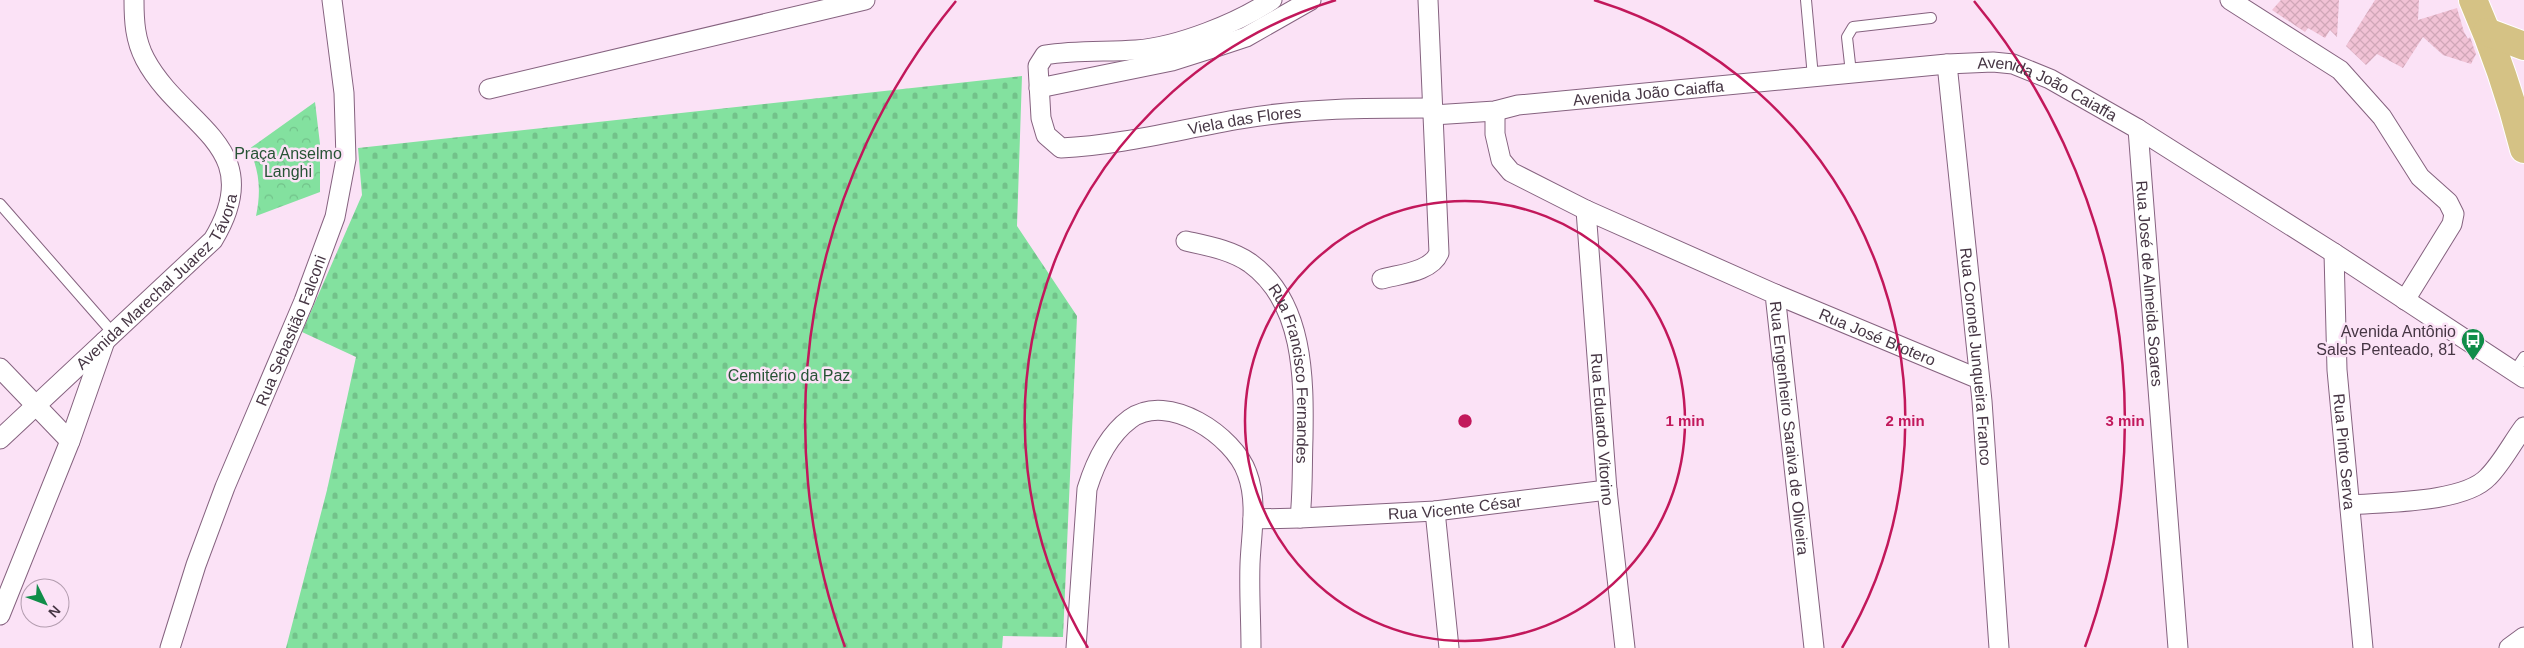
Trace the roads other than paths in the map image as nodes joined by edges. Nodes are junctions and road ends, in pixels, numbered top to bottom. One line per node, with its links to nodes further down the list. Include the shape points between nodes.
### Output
1 (134, 0): 30 (street, Avenida Marechal Juarez Távora, via 137,41 145,60 210,133 224,154 230,171 230,206 213,240)
2 (332, 0): 45 (street, Rua Sebastião Falconi, via 346,159 337,208 308,292 196,565)
3 (865, 0): 17 (street)
4 (1272, 0): 16 (street, via 1230,24 1170,43 1138,50 1045,55 1038,66)
5 (1311, 0): 16 (street, via 1246,37 1213,48 1172,61)
6 (1428, 0): 19 (street)
7 (1806, 0): 15 (lane)
8 (2230, 0): 29 (street, via 2340,70 2382,117 2420,177 2448,202 2454,214 2452,224)
9 (2473, 0): 11 (main road)
10 (1931, 18): 14 (lane, via 1853,27 1847,37)
11 (2487, 32): 12 (main road); 18 (main road)
12 (2524, 46)
13 (1947, 64): 14 (street, Avenida João Caiaffa); 21 (street, Avenida João Caiaffa, via 1992,62 2027,68); 33 (street, Rua Coronel Junqueira Franco)
14 (1851, 73): 15 (street, Avenida João Caiaffa)
15 (1814, 77): 20 (street, Avenida João Caiaffa, via 1518,104)
16 (1039, 88): 19 (street, Viela das Flores, via 1044,129 1051,141 1061,148 1132,141 1242,119 1326,109)
17 (489, 89)
18 (2520, 109): 22 (main road)
19 (1432, 111): 20 (street, Avenida João Caiaffa); 27 (street, via 1439,253 1427,266)
20 (1494, 111): 24 (street, Rua Engenheiro Saraiva de Oliveira, via 1495,134 1501,160 1506,167)
21 (2138, 129): 26 (street, Avenida João Caiaffa); 52 (street, Rua José de Almeida Soares)
22 (2524, 149)
23 (0, 204): 30 (lane)
24 (1586, 210): 28 (street, Rua Engenheiro Saraiva de Oliveira); 38 (street, Rua Eduardo Vitorino)
25 (1186, 241): 41 (street, Rua Francisco Fernandes, via 1223,250 1251,264 1266,278 1289,316 1303,370)
26 (2334, 253): 29 (street, Avenida João Caiaffa); 39 (street, Rua Pinto Serva, via 2337,370)
27 (1382, 279)
28 (1776, 294): 33 (street, Rua José Brotero); 50 (street, Rua Engenheiro Saraiva de Oliveira)
29 (2405, 300): 32 (street, Avenida João Caiaffa)
30 (109, 335): 34 (street, Avenida Marechal Juarez Távora); 37 (street)
31 (0, 368): 34 (street)
32 (2521, 369)
33 (1980, 380): 51 (street, Rua Coronel Junqueira Franco)
34 (34, 405): 36 (street, Avenida Marechal Juarez Távora); 37 (street)
35 (2524, 427): 39 (street, via 2478,486 2451,496)
36 (0, 439)
37 (70, 441): 43 (street)
38 (1607, 490): 40 (street, Rua Vicente César); 49 (street, Rua Eduardo Vitorino)
39 (2350, 505): 53 (street, Rua Pinto Serva)
40 (1435, 511): 41 (street, Rua Vicente César); 48 (street)
41 (1300, 518): 42 (street)
42 (1253, 519): 46 (street, via 1245,467 1216,433 1201,422 1178,413 1152,411 1131,418 1101,452 1087,489); 47 (street)
43 (0, 615)
44 (2524, 637): 54 (street)
45 (170, 648)
46 (1076, 648)
47 (1251, 648)
48 (1449, 648)
49 (1625, 648)
50 (1814, 648)
51 (1999, 648)
52 (2178, 648)
53 (2364, 648)
54 (2509, 648)

